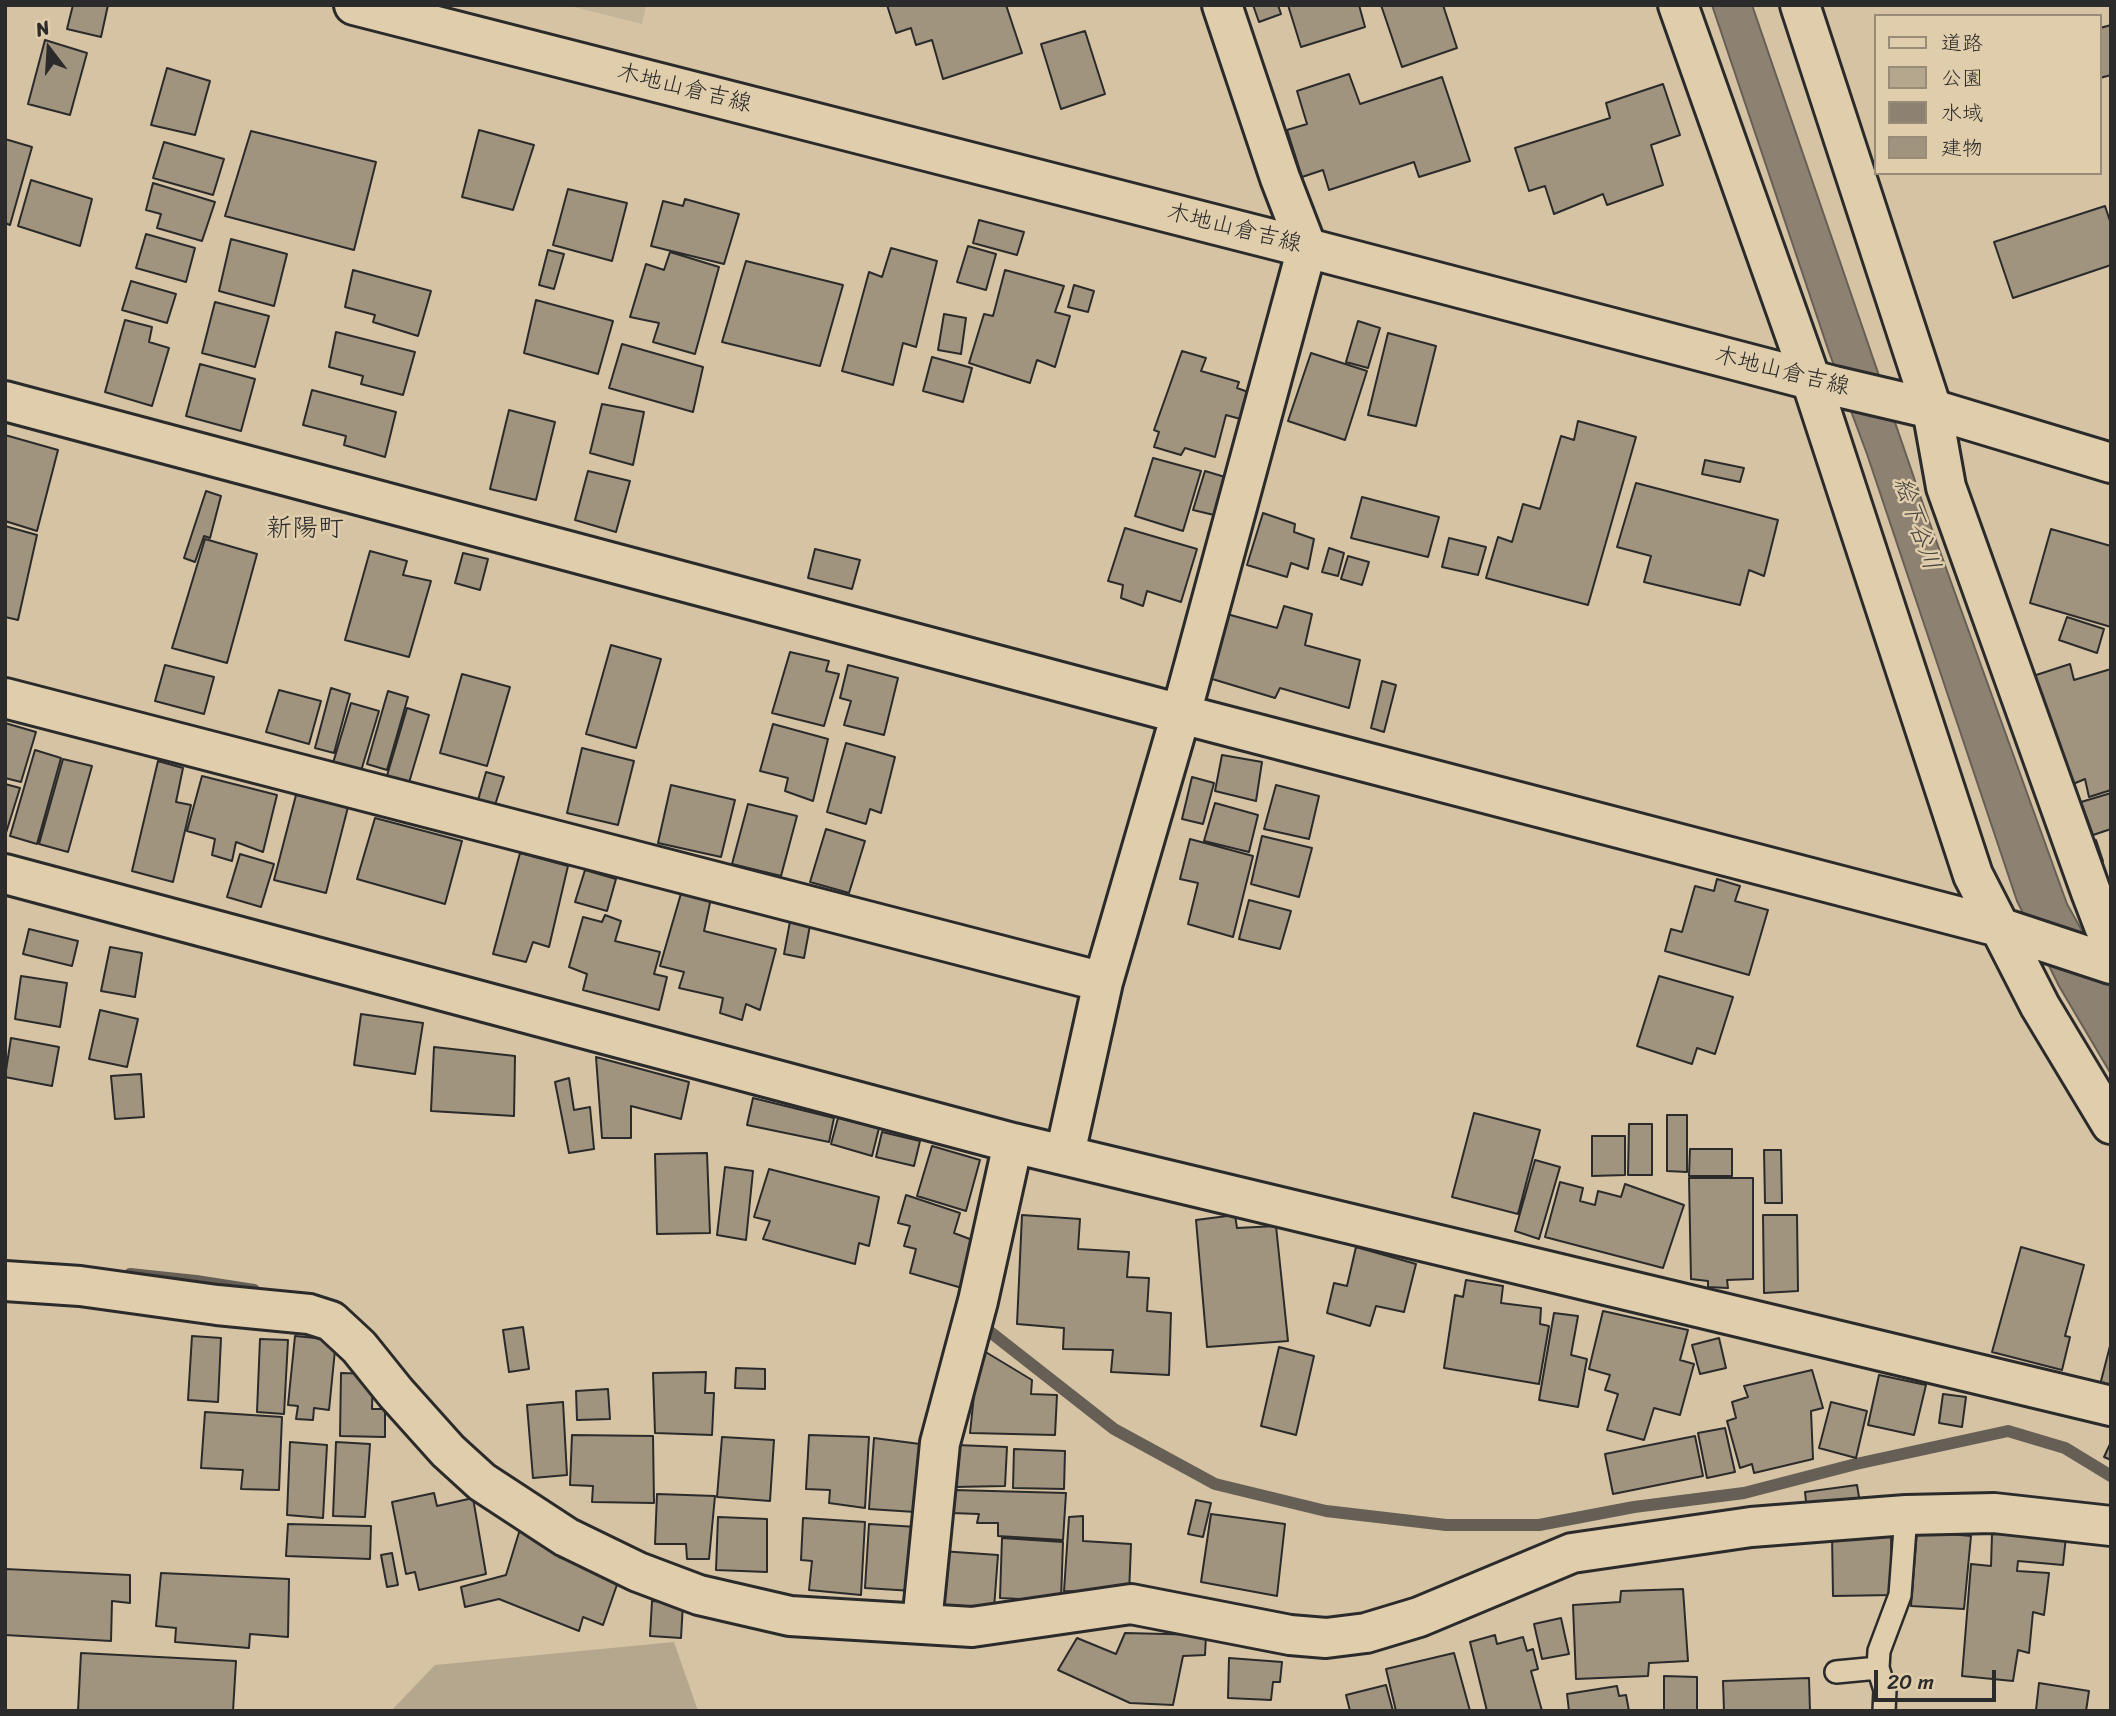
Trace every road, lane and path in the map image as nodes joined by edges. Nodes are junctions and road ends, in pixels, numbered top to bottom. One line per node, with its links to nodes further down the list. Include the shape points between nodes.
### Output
1 (354, 5): 5 (street, 木地山倉吉線)
2 (1223, 5): 5 (street)
3 (1678, 5): 6 (street)
4 (1800, 5): 8 (street)
5 (1307, 248): 6 (street, 木地山倉吉線); 11 (street)
6 (1822, 383): 8 (street, 木地山倉吉線); 13 (street, via 1973,876)
7 (5, 401): 11 (street)
8 (1932, 409): 9 (street, 木地山倉吉線); 14 (street, via 1947,487 2091,892)
9 (2111, 463)
10 (5, 698): 16 (street)
11 (1181, 714): 13 (street); 16 (street)
12 (5, 874): 18 (street)
13 (1999, 927): 15 (street); 17 (street)
14 (2111, 936)
15 (2111, 964)
16 (1103, 982): 19 (street)
17 (2111, 1124)
18 (1013, 1143): 19 (street); 24 (street, via 940,1443)
19 (1065, 1154): 21 (street)
20 (5, 1281): 24 (street, via 309,1314 331,1321 448,1451 482,1482 566,1537 699,1595 790,1616)
21 (2111, 1406)
22 (1906, 1515): 23 (street, via 1994,1513); 24 (street, via 1751,1527 1572,1553 1419,1617 1366,1633 1326,1638 1131,1604 972,1627); 25 (lane, via 1900,1595 1879,1651)
23 (2111, 1526)
24 (922, 1623)
25 (1878, 1668): 26 (lane); 27 (lane, via 1885,1690)
26 (1836, 1672)
27 (1884, 1711)

